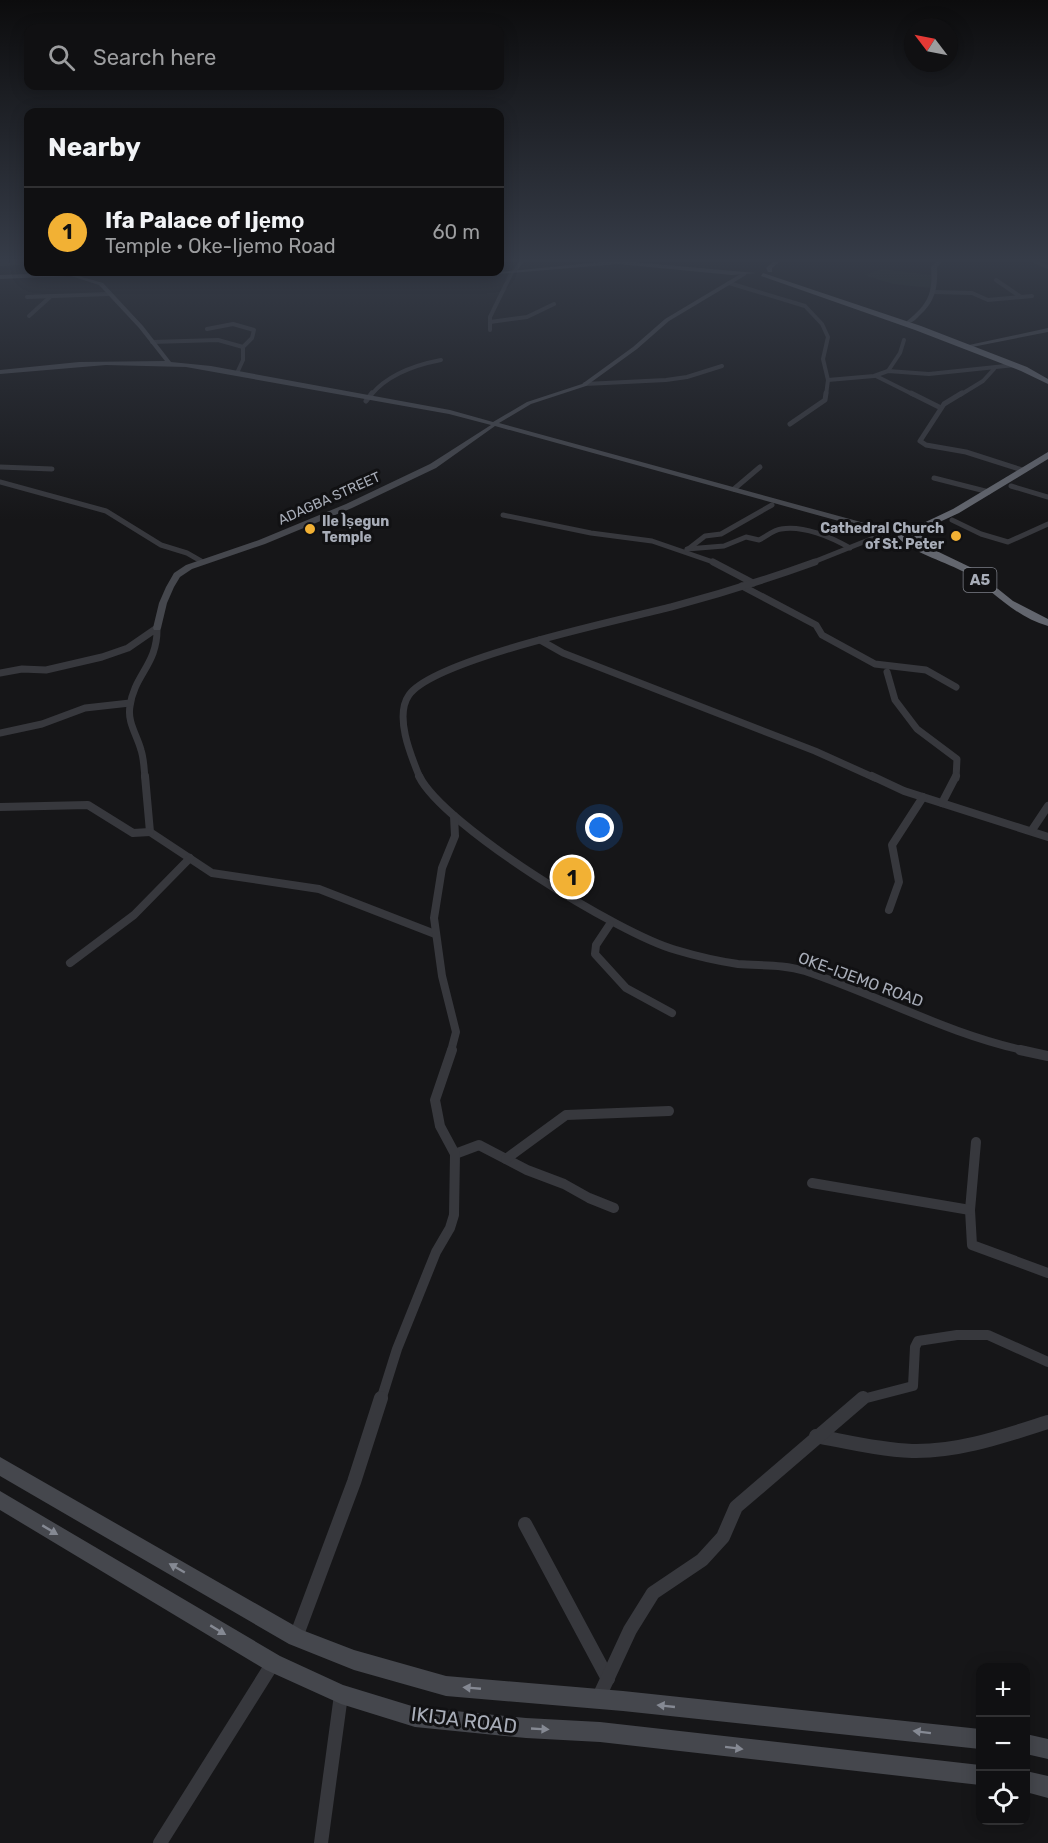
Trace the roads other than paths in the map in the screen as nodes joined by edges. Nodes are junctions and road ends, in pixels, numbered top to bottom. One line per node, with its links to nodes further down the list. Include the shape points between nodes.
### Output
1 (157, 348): 9 (street)
2 (243, 348): 15 (street)
3 (635, 348): 21 (street, ADAGBA STREET)
4 (825, 348): 19 (street, via 823,359)
5 (902, 348): 14 (street)
6 (969, 348): 10 (highway)
7 (979, 348): 18 (highway)
8 (441, 360): 22 (street, via 398,374)
9 (169, 363): 12 (street); 15 (street)
10 (1015, 365): 13 (street); 20 (highway)
11 (722, 366): 21 (street, via 666,380)
12 (108, 367): 16 (street); 22 (street, via 204,370)
13 (994, 369): 14 (street, via 922,374); 23 (street, via 983,381)
14 (888, 371): 17 (street)
15 (237, 373): 22 (street)
16 (0, 374)
17 (876, 376): 19 (street); 23 (street)
18 (1048, 377)
19 (828, 380): 24 (street, via 825,400)
20 (1048, 382)
21 (585, 384): 25 (street, ADAGBA STREET, via 529,403)
22 (367, 399): 25 (street)
23 (941, 408): 31 (street, via 922,443)
24 (790, 424)
25 (493, 425): 35 (street); 38 (street); 46 (street, ADAGBA STREET, via 434,466 349,506 262,542)
26 (1048, 455): 31 (highway)
27 (1048, 463): 34 (highway)
28 (760, 466): 35 (street)
29 (0, 467): 30 (street)
30 (52, 469)
31 (1022, 470): 36 (highway)
32 (934, 478): 36 (street)
33 (0, 482): 46 (street, via 106,512 161,545)
34 (1011, 486): 37 (street); 40 (highway)
35 (734, 489): 43 (street)
36 (989, 492): 43 (highway)
37 (1048, 497)
38 (771, 505): 42 (street); 45 (street, via 721,534 705,536)
39 (503, 515): 45 (street)
40 (952, 520): 41 (street, via 1008,542); 43 (highway)
41 (1048, 524)
42 (881, 535): 43 (street); 44 (street, OKE-IJEMO ROAD)
43 (911, 537): 49 (highway, A5, via 975,568 1010,596); 50 (highway, A5, via 968,570 1009,603)
44 (850, 548): 45 (street, via 823,536 782,529 762,539 746,537 724,546); 47 (street, OKE-IJEMO ROAD)
45 (686, 550): 47 (street)
46 (201, 561): 51 (street, ADAGBA STREET, via 177,575 163,603)
47 (753, 583): 48 (street, OKE-IJEMO ROAD)
48 (742, 586): 52 (street, OKE-IJEMO ROAD); 55 (street, via 816,625 822,635 875,664 926,670)
49 (1048, 617)
50 (1048, 623)
51 (157, 628): 54 (street, via 128,648 102,657 46,670); 56 (street, via 155,657 132,693)
52 (540, 640): 58 (street, via 563,653); 62 (street, OKE-IJEMO ROAD, via 438,673 408,693 402,712 420,777)
53 (887, 672): 59 (street, via 895,700 917,729 957,759 956,780)
54 (0, 673)
55 (956, 687)
56 (130, 703): 57 (street, via 85,708); 64 (street, via 129,712 142,753)
57 (0, 733)
58 (923, 797): 59 (street); 67 (street, via 892,844 899,882)
59 (942, 803): 63 (street)
60 (1048, 806): 63 (street)
61 (0, 807): 64 (street, via 88,805 133,833)
62 (454, 816): 68 (street, OKE-IJEMO ROAD, via 505,856); 69 (street, via 455,836 442,868)
63 (1032, 830): 65 (street)
64 (150, 832): 66 (street)
65 (1048, 837)
66 (190, 858): 69 (street, via 212,873 234,879 336,894); 70 (street, via 135,915)
67 (889, 910)
68 (610, 924): 71 (street, via 596,945 595,954 626,988); 72 (street, OKE-IJEMO ROAD, via 675,950 728,962 802,970 965,1034)
69 (435, 934): 75 (street, via 456,1032 435,1100 436,1112)
70 (70, 963)
71 (672, 1013)
72 (1048, 1056)
73 (669, 1111): 76 (street, via 566,1115)
74 (976, 1142): 79 (street)
75 (455, 1154): 76 (street, via 479,1146); 87 (street, via 454,1215 450,1228 436,1252 398,1349)
76 (507, 1159): 78 (street)
77 (812, 1183): 79 (street)
78 (614, 1208)
79 (970, 1210): 80 (street, via 975,1248)
80 (1048, 1273)
81 (1048, 1362): 83 (street, via 988,1335 918,1341 913,1386 860,1399)
82 (1048, 1422): 83 (street, via 927,1451)
83 (816, 1436): 89 (street, via 736,1507 720,1543 701,1564 654,1591 640,1611)
84 (0, 1466): 87 (street, IKIJA ROAD, one-way to 84)
85 (1, 1502): 88 (street, IKIJA ROAD, one-way to 88)
86 (525, 1524): 89 (street)
87 (296, 1637): 91 (street, IKIJA ROAD, one-way to 87, via 446,1686 354,1660)
88 (273, 1663): 90 (street, IKIJA ROAD); 98 (street)
89 (608, 1679): 91 (street)
90 (341, 1694): 95 (street, IKIJA ROAD, one-way to 95, via 416,1717 600,1732); 99 (street)
91 (598, 1699): 92 (street, IKIJA ROAD, one-way to 91)
92 (976, 1738)
93 (1030, 1745): 94 (street)
94 (1048, 1749)
95 (976, 1774)
96 (1030, 1783): 97 (street)
97 (1048, 1787)
98 (160, 1843)
99 (321, 1843)

